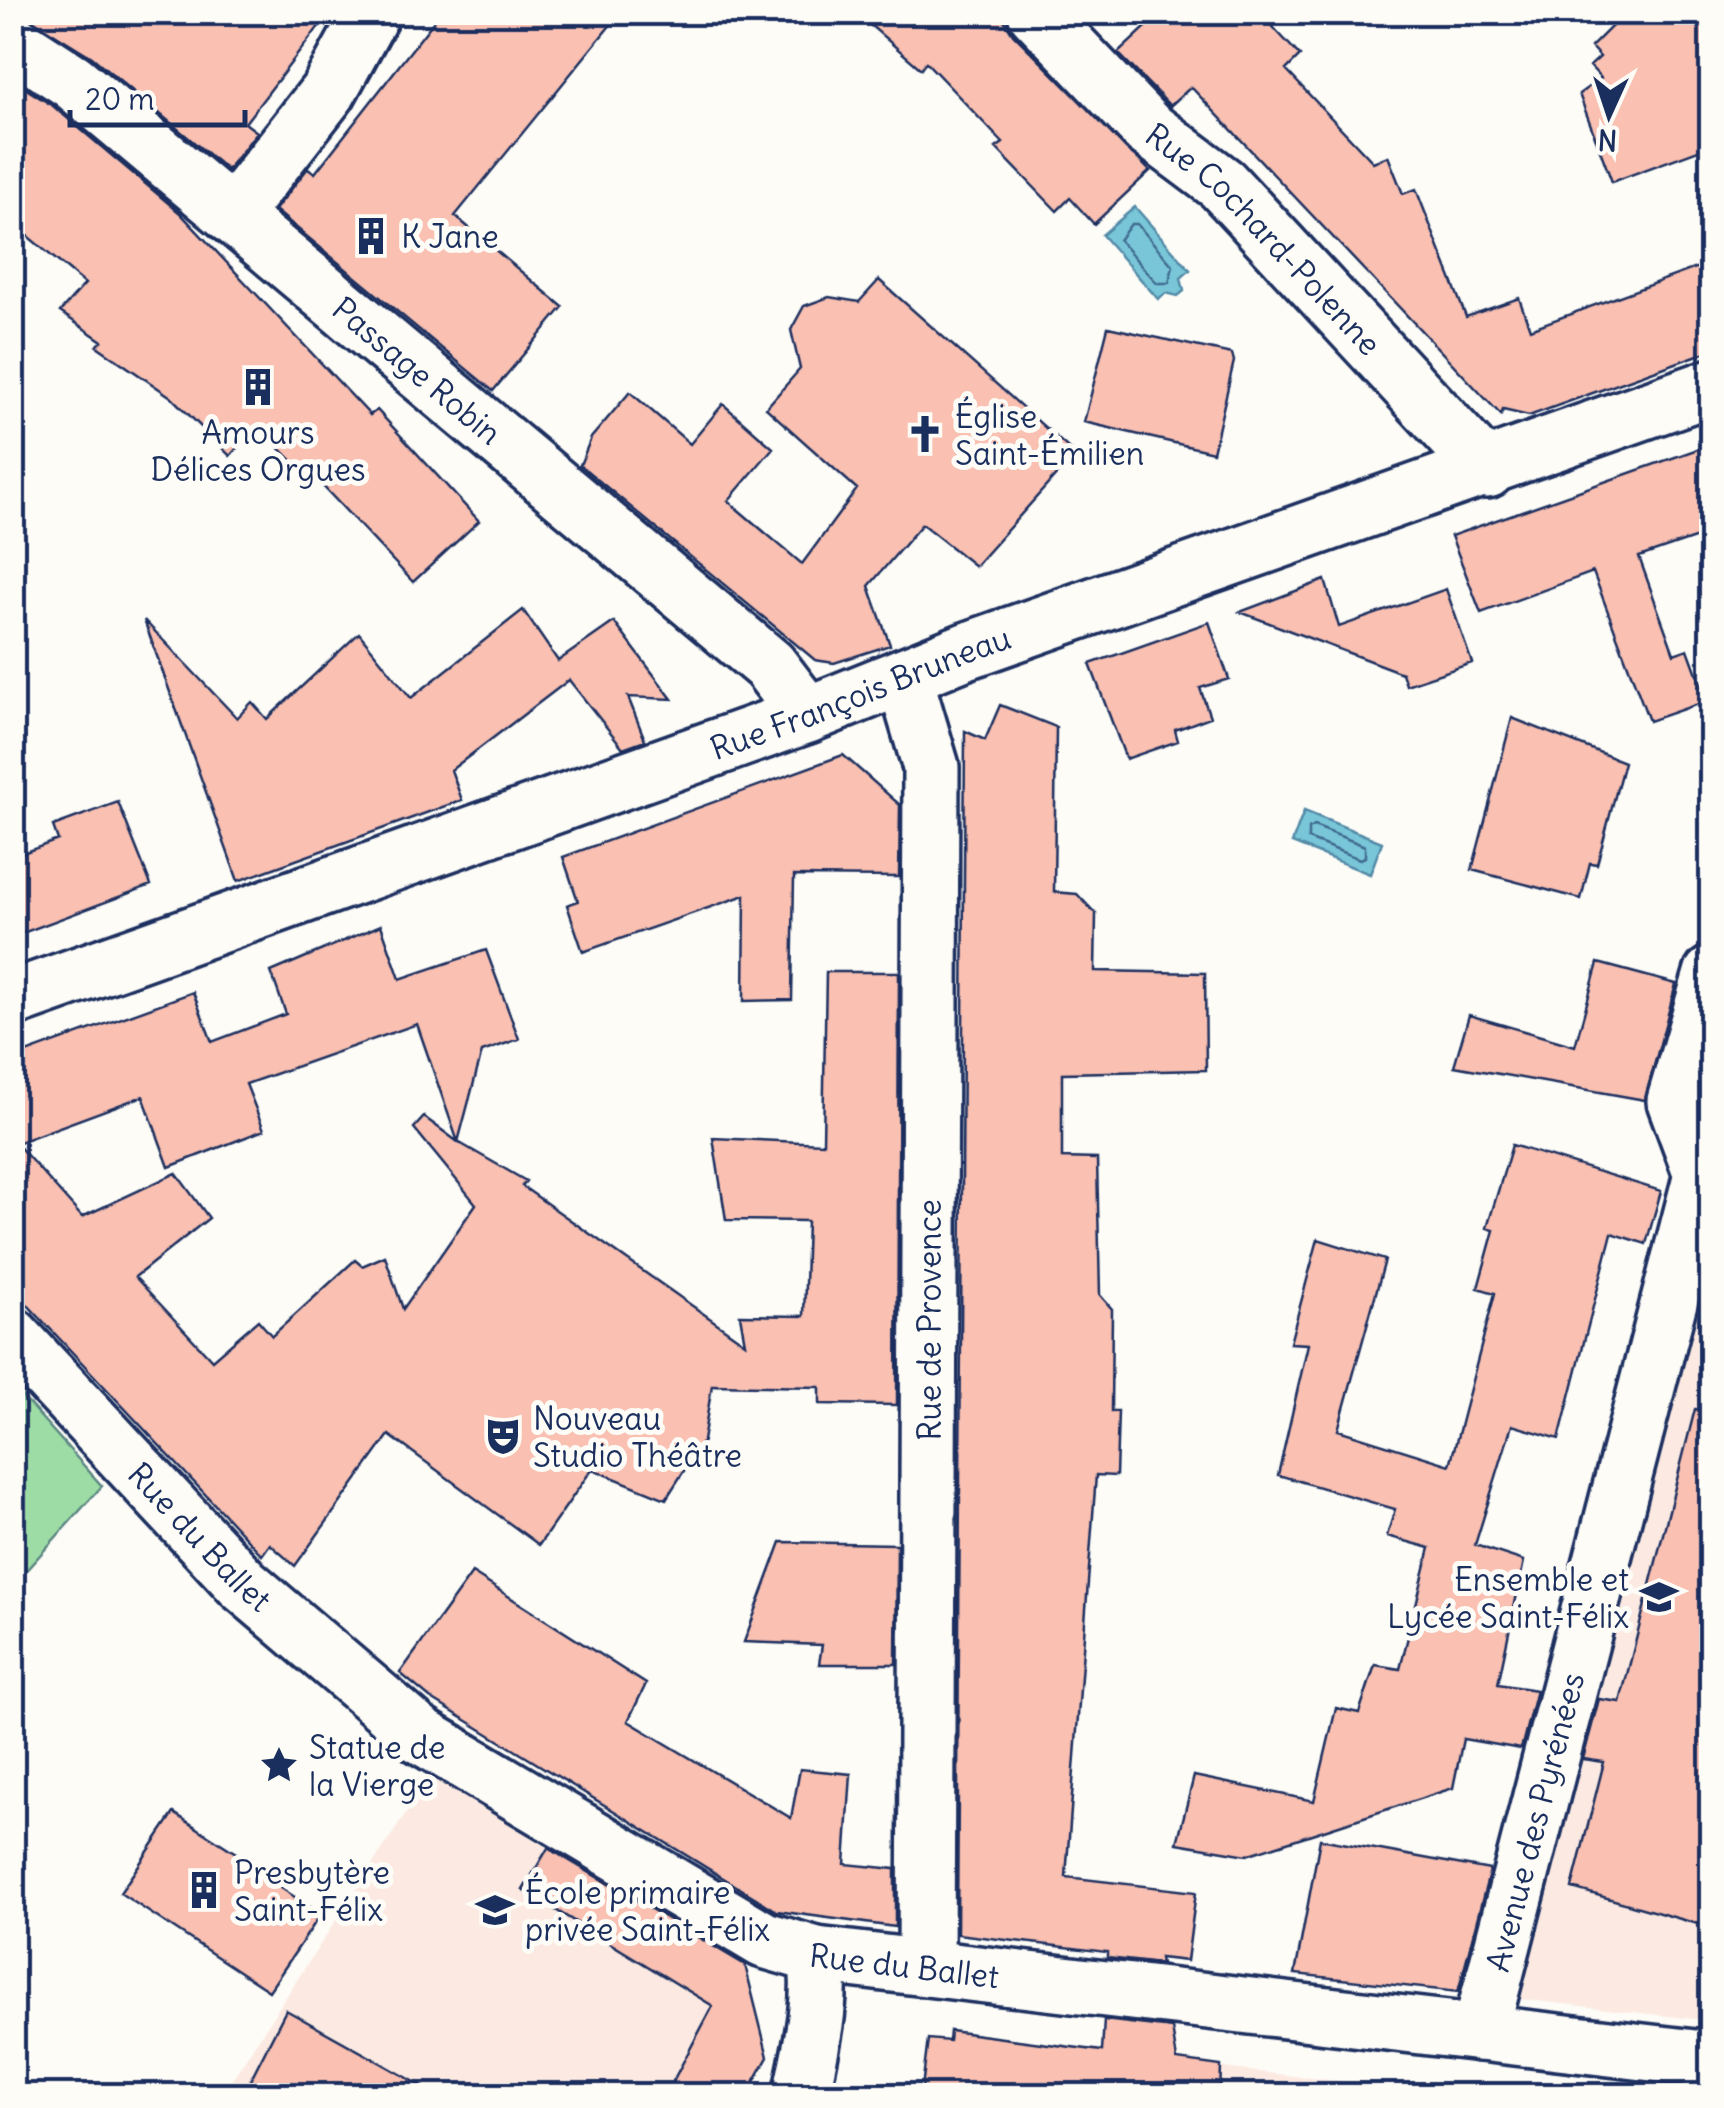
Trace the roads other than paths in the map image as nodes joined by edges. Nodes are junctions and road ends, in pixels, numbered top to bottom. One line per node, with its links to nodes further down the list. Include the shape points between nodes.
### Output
1 (372, 12): 4 (street, via 328,92)
2 (1036, 12): 6 (street, Rue Cochard-Polenne, via 1147,128 1222,184)
3 (12, 42): 4 (street, Passage Robin, via 72,82)
4 (232, 215): 8 (street, Passage Robin, via 769,665)
5 (1712, 388): 6 (street, Rue François Bruneau)
6 (1487, 470): 7 (street, Rue François Bruneau)
7 (904, 676): 8 (street, Rue François Bruneau); 13 (street, Rue de Provence, via 931,767)
8 (807, 715): 10 (street, Rue François Bruneau)
9 (1712, 974): 14 (street, Avenue des Pyrénées, via 1675,1101 1702,1174)
10 (12, 999)
11 (12, 1336): 12 (street, Rue du Ballet, via 243,1584 420,1735 764,1940)
12 (816, 1955): 13 (street, Rue du Ballet); 16 (street, via 816,2016)
13 (926, 1968): 14 (street, Rue du Ballet)
14 (1480, 2033): 15 (street, Rue du Ballet)
15 (1712, 2060)
16 (801, 2096)

